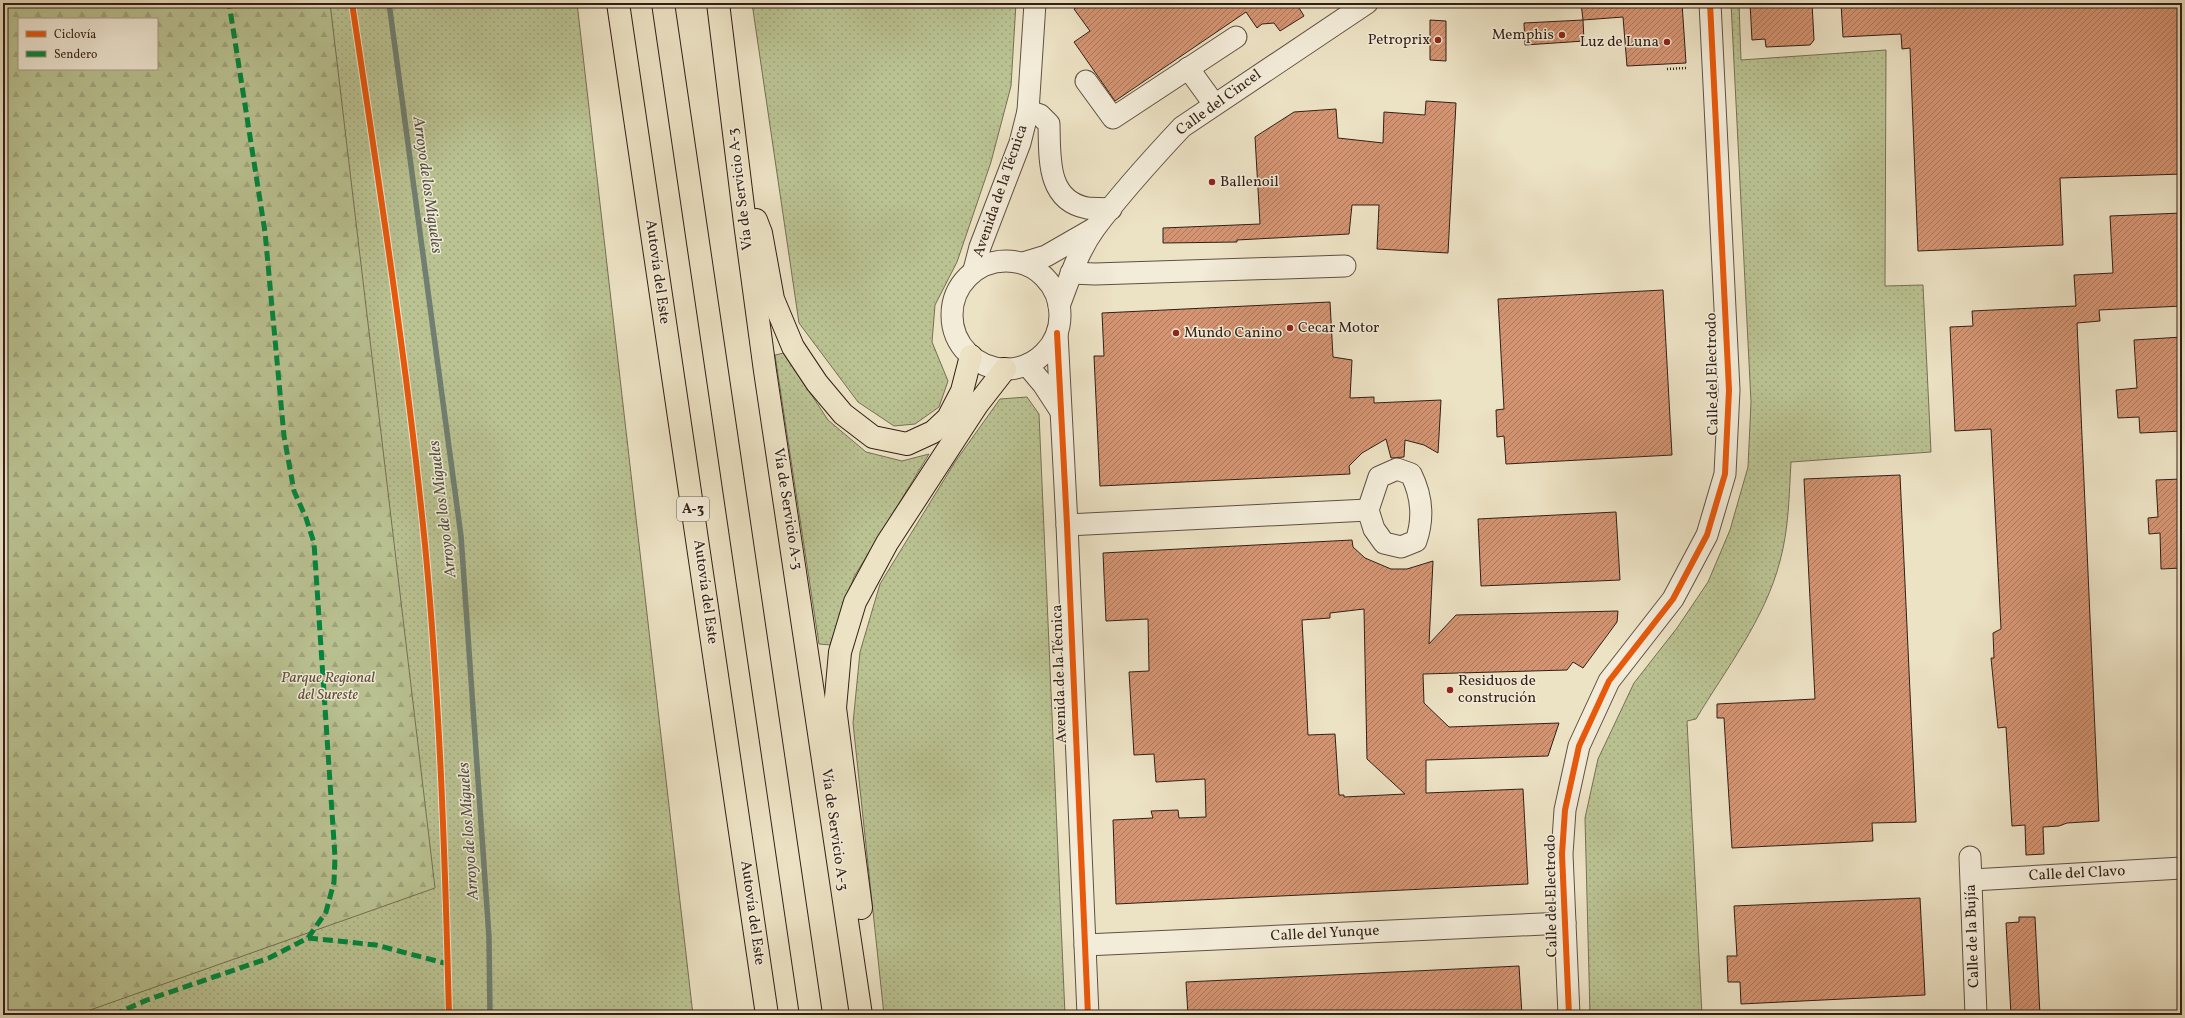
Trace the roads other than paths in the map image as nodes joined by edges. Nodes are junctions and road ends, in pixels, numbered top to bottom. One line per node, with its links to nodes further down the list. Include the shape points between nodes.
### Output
1 (618, 3): 32 (main road, Autovía del Este / A-3)
2 (662, 3): 33 (main road)
3 (718, 3): 12 (main road, Vía de Servicio A-3)
4 (1035, 3): 11 (street, Avenida de la Técnica)
5 (1367, 3): 10 (street, Calle del Cincel)
6 (1710, 3): 30 (street, Calle del Electrodo, via 1729,390 1725,474 1707,535 1673,599 1609,681 1578,746 1565,810 1562,854)
7 (1236, 37): 8 (street)
8 (1188, 68): 9 (street, via 1113,118); 10 (street)
9 (1086, 81)
10 (1214, 104): 13 (street, Calle del Cincel, via 1182,127)
11 (1028, 111): 13 (street, Avenida de la Técnica, via 1040,115 1049,124 1052,174 1057,189 1067,200 1087,208); 17 (street, Avenida de la Técnica, via 1020,143)
12 (740, 177): 21 (main road, via 761,233 773,299 793,347 817,383 843,414 873,437 907,444 933,432 948,418 962,391); 34 (main road, Vía de Servicio A-3, via 765,371)
13 (1112, 209): 14 (street, Calle del Cincel)
14 (1094, 229): 15 (street, via 1046,256); 18 (street)
15 (1023, 263): 17 (street, via 1006,260 989,263); 19 (street, via 1047,280)
16 (1344, 266): 18 (street)
17 (974, 270): 21 (street, via 962,282 954,296 951,312 953,329 960,344)
18 (1071, 273): 19 (street)
19 (1059, 306): 20 (street, via 1060,319)
20 (1056, 333): 22 (street, via 1050,346); 24 (street, Avenida de la Técnica)
21 (971, 356): 23 (street, via 987,366)
22 (1027, 365): 23 (street); 24 (street, Avenida de la Técnica, via 1044,384)
23 (1006, 369): 35 (main road, via 977,405 887,544 855,602 840,652 835,708 868,963)
24 (1061, 413): 26 (street, Avenida de la Técnica)
25 (1368, 510): 26 (street)
26 (1067, 525): 31 (street, Avenida de la Técnica)
27 (1970, 857): 29 (street, Calle de la Bujía)
28 (2182, 868): 29 (street, Calle del Clavo)
29 (1972, 880): 38 (street, Calle de la Bujía)
30 (1565, 923): 31 (street, Calle del Yunque); 37 (street, Calle del Electrodo)
31 (1086, 945): 36 (street, Avenida de la Técnica)
32 (767, 1015)
33 (811, 1015)
34 (861, 1015)
35 (867, 1015)
36 (1088, 1015)
37 (1569, 1015)
38 (1976, 1015)

